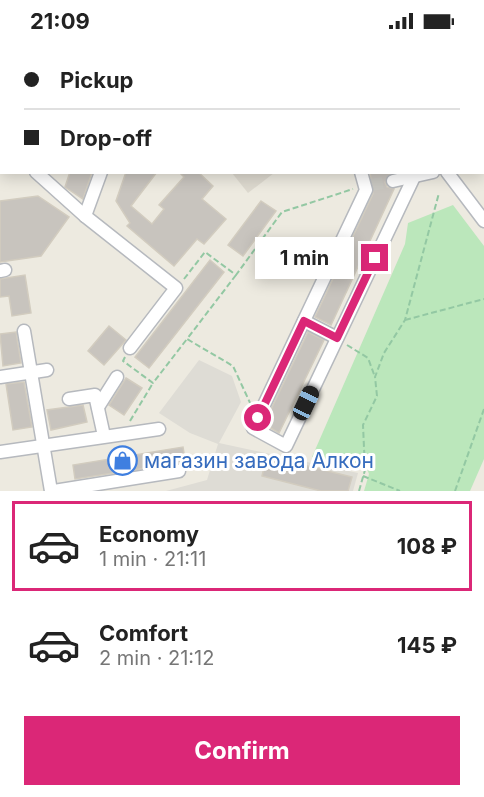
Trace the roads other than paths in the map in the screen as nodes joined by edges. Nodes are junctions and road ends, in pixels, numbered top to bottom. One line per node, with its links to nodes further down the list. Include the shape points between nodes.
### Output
1 (38, 174): 7 (street)
2 (100, 174): 7 (street)
3 (362, 174): 9 (street, via 368,185)
4 (449, 174): 8 (street)
5 (410, 176): 6 (street); 11 (street)
6 (393, 182)
7 (85, 216): 12 (street, via 176,288)
8 (484, 221)
9 (304, 321): 11 (street); 11 (street, via 253,428 286,446)
10 (24, 331): 14 (street)
11 (337, 338)
12 (130, 348)
13 (46, 370): 14 (street)
14 (31, 372): 15 (street); 21 (street)
15 (0, 377)
16 (117, 377): 18 (street)
17 (69, 399): 18 (street, via 95,394)
18 (98, 407): 20 (street)
19 (159, 429): 20 (street)
20 (104, 436): 21 (street)
21 (43, 445): 22 (street); 24 (street)
22 (0, 452)
23 (179, 471): 24 (street)
24 (52, 491)

